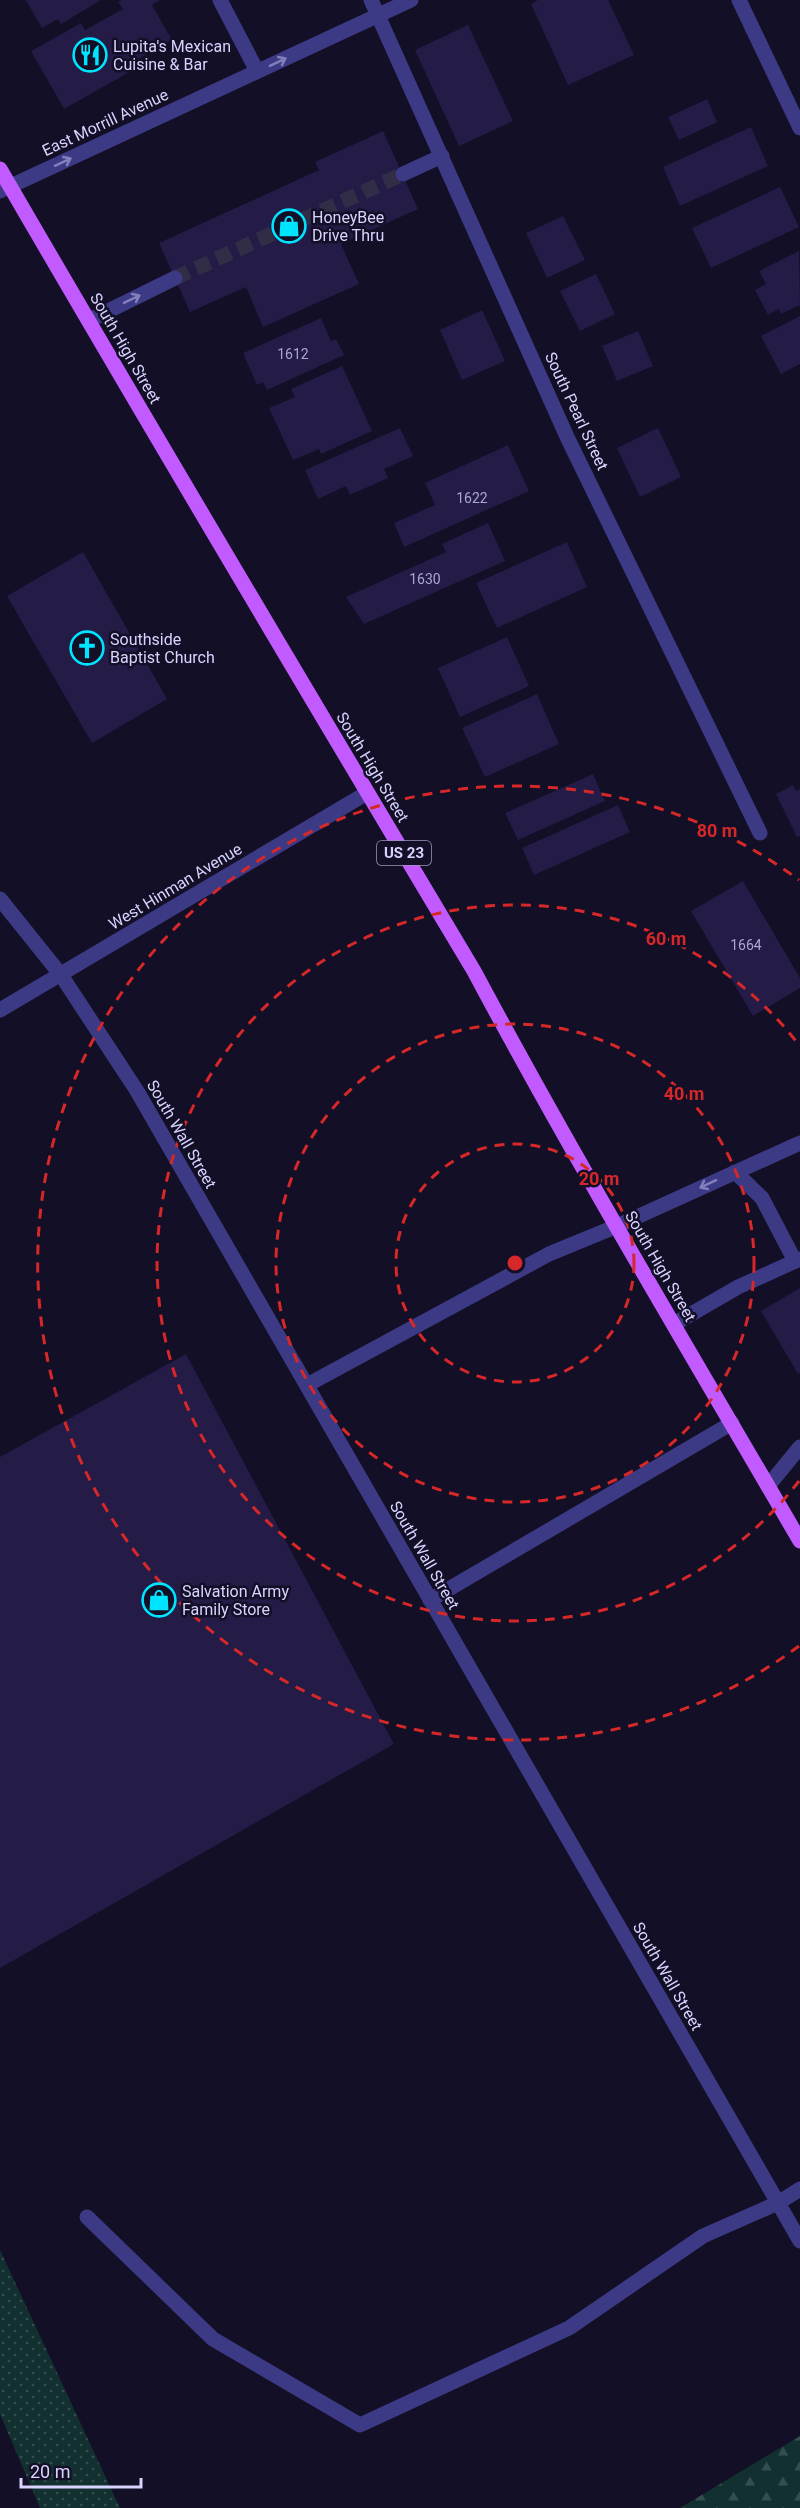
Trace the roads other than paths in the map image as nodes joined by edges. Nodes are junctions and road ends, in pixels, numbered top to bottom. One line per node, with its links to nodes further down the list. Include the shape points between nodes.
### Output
1 (220, 0): 6 (street)
2 (370, 0): 5 (street, South Pearl Street)
3 (411, 0): 5 (street, East Morrill Avenue)
4 (739, 0): 7 (street)
5 (378, 15): 6 (street, East Morrill Avenue, one-way to 5); 9 (street, South Pearl Street)
6 (257, 71): 12 (street, East Morrill Avenue, one-way to 6)
7 (795, 105): 8 (street)
8 (800, 128)
9 (442, 156): 11 (street); 16 (street, South Pearl Street, via 568,439)
10 (0, 169): 12 (main road, South High Street / US 23)
11 (403, 174)
12 (5, 189): 14 (main road, South High Street / US 23)
13 (175, 278): 14 (street, one-way to 13)
14 (90, 320): 15 (main road, South High Street / US 23, via 191,499)
15 (368, 793): 18 (street, West Hinman Avenue); 22 (main road, South High Street / US 23, via 474,971)
16 (760, 833)
17 (0, 899): 18 (street, South Wall Street)
18 (61, 975): 19 (street, West Hinman Avenue); 25 (street, South Wall Street, via 137,1091)
19 (0, 1010)
20 (800, 1143): 21 (street)
21 (735, 1172): 22 (street, one-way to 22); 23 (street, via 762,1198)
22 (617, 1226): 24 (main road, South High Street / US 23); 25 (street, via 549,1254)
23 (798, 1260): 24 (street, via 738,1287)
24 (674, 1324): 26 (main road, South High Street / US 23)
25 (307, 1385): 30 (street, South Wall Street)
26 (732, 1423): 28 (main road, South High Street / US 23); 30 (street)
27 (800, 1447): 28 (street)
28 (768, 1486): 29 (main road, South High Street / US 23)
29 (800, 1541)
30 (430, 1600): 32 (street, South Wall Street)
31 (800, 2189): 32 (street)
32 (778, 2203): 33 (street, via 704,2236 569,2328 360,2425 213,2339); 34 (street, South Wall Street)
33 (87, 2217)
34 (800, 2241)

